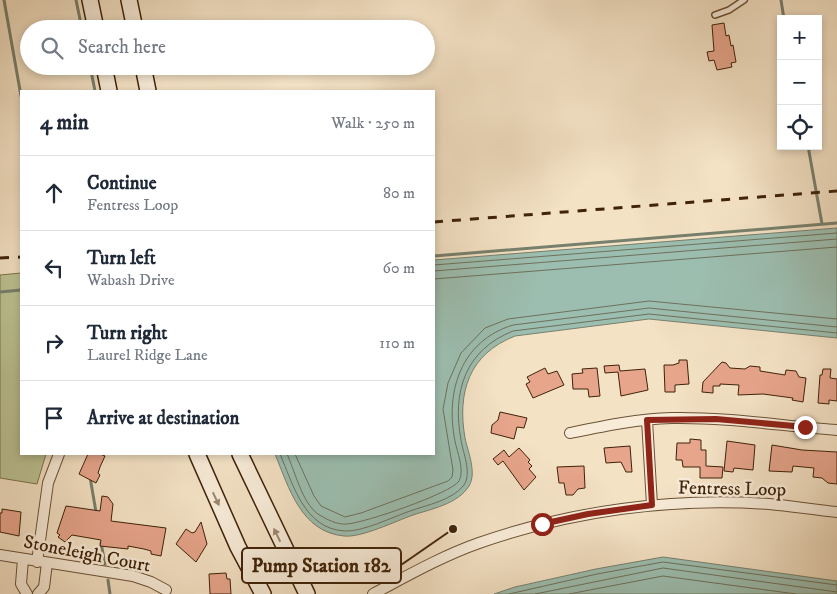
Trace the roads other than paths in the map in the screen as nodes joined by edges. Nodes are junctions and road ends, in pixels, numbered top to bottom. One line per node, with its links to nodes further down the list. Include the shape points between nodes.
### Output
1 (90, 0): 5 (main road)
2 (129, 0): 6 (main road)
3 (744, 0): 4 (lane)
4 (715, 15)
5 (94, 20)
6 (133, 20)
7 (106, 75): 9 (main road)
8 (145, 75): 10 (main road)
9 (109, 90)
10 (148, 90)
11 (647, 420): 12 (street, via 716,419); 13 (street, via 622,422); 17 (street)
12 (837, 430)
13 (570, 434)
14 (59, 455): 21 (street, via 48,483)
15 (197, 455): 25 (main road, one-way to 25, via 238,547)
16 (240, 455): 26 (main road, one-way to 16)
17 (652, 505): 18 (street, Fentress Loop, via 769,504); 27 (street, Fentress Loop, via 588,514 526,528 477,544)
18 (837, 512)
19 (0, 555): 20 (street, Stoneleigh Court)
20 (24, 559): 21 (street, Stoneleigh Court); 23 (street, via 21,584)
21 (42, 562): 22 (street, Stoneleigh Court, via 133,576); 24 (street, via 44,587)
22 (166, 590)
23 (27, 594)
24 (38, 594)
25 (263, 594)
26 (307, 594)
27 (373, 594)

